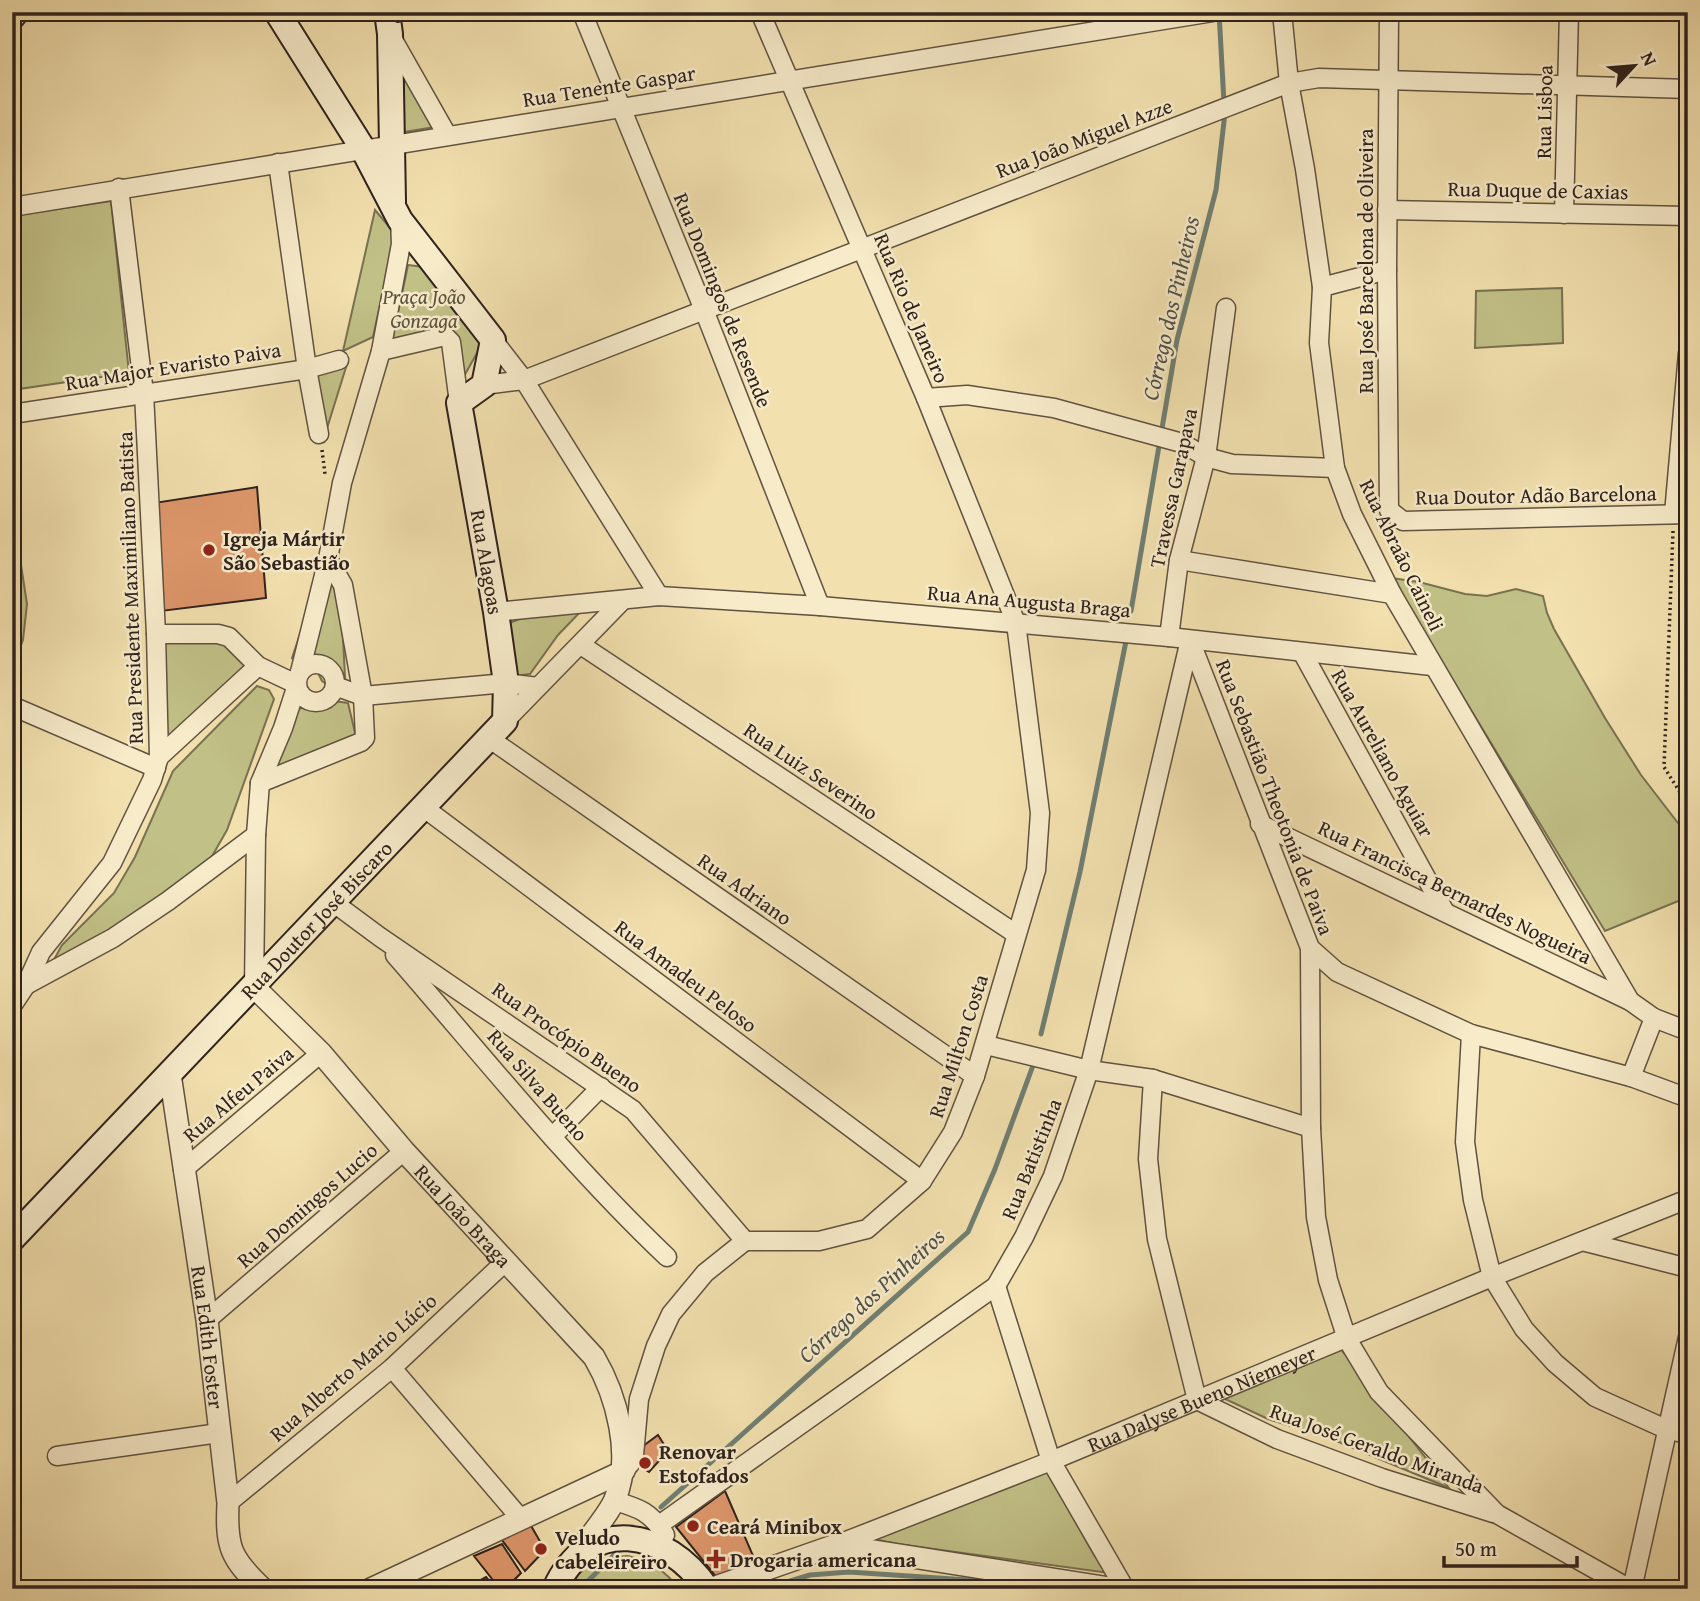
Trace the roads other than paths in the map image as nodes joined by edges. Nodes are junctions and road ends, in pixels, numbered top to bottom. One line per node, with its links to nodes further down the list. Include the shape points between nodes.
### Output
1 (16, 12): 10 (main road)
2 (277, 12): 20 (main road)
3 (582, 12): 17 (street, Rua Domingos de Resende)
4 (760, 12): 12 (street, Rua Rio de Janeiro)
5 (1213, 12): 9 (street, Rua Tenente Gaspar)
6 (1282, 12): 14 (street, Rua Abraão Caineli)
7 (1390, 12): 13 (street, Rua José Barcelona de Oliveira)
8 (1569, 12): 15 (street, Rua Lisboa)
9 (1187, 14): 12 (street, Rua Tenente Gaspar)
10 (12, 17)
11 (388, 23): 18 (street); 19 (main road)
12 (789, 80): 17 (street, Rua Tenente Gaspar); 28 (street, Rua Rio de Janeiro)
13 (1389, 80): 14 (street, Rua João Miguel Azze, via 1319,78); 15 (street, Rua João Miguel Azze); 24 (street, Rua José Barcelona de Oliveira)
14 (1289, 83): 28 (street, Rua João Miguel Azze); 30 (street, Rua Abraão Caineli)
15 (1567, 86): 16 (street, Rua João Miguel Azze); 26 (street, Rua Lisboa)
16 (1688, 89)
17 (620, 107): 18 (street, Rua Tenente Gaspar); 32 (street, Rua Domingos de Resende)
18 (447, 135): 19 (street, Rua Tenente Gaspar)
19 (391, 144): 20 (street, Rua Tenente Gaspar); 25 (main road)
20 (363, 149): 21 (street, Rua Tenente Gaspar); 25 (main road)
21 (278, 163): 22 (street, Rua Tenente Gaspar); 37 (street)
22 (119, 188): 23 (street, Rua Tenente Gaspar); 40 (street, Rua Presidente Maximiliano Batista)
23 (12, 207)
24 (1387, 210): 26 (street, Rua Duque de Caxias); 29 (street, Rua José Barcelona de Oliveira)
25 (396, 213): 33 (main road); 34 (street, via 401,244)
26 (1564, 214): 27 (street, Rua Duque de Caxias)
27 (1688, 216)
28 (862, 249): 32 (street, Rua João Miguel Azze); 41 (street, Rua Rio de Janeiro)
29 (1387, 271): 30 (street); 47 (street, Rua José Barcelona de Oliveira)
30 (1322, 287): 46 (street, Rua Abraão Caineli, via 1319,343)
31 (1226, 308): 45 (street, Travessa Garapava)
32 (704, 310): 38 (street, Rua João Miguel Azze); 54 (street, Rua Domingos de Resende)
33 (493, 341): 38 (street); 39 (main road)
34 (381, 351): 42 (street, Rua Alagoas, via 445,336 451,342); 49 (street, via 342,483)
35 (1688, 353): 48 (street)
36 (339, 360): 37 (street, Rua Major Evaristo Paiva)
37 (307, 369): 40 (street, Rua Major Evaristo Paiva); 44 (street)
38 (524, 380): 39 (street); 52 (street)
39 (484, 385): 42 (main road)
40 (144, 393): 43 (street, Rua Major Evaristo Paiva); 57 (street, Rua Presidente Maximiliano Batista)
41 (926, 398): 45 (street, via 967,395 1054,408 1182,443); 56 (street, Rua Rio de Janeiro)
42 (459, 403): 55 (main road, Rua Alagoas)
43 (12, 414)
44 (319, 434)
45 (1203, 455): 46 (street, via 1232,464); 50 (street, Travessa Garapava)
46 (1335, 468): 51 (street, Rua Abraão Caineli)
47 (1389, 510): 48 (street, Rua Doutor Adão Barcelona, via 1403,520)
48 (1681, 514)
49 (328, 559): 64 (street); 68 (street, via 344,585)
50 (1179, 560): 51 (street); 58 (street, Travessa Garapava)
51 (1392, 594): 63 (street, Rua Abraão Caineli)
52 (659, 596): 53 (street, Rua Ana Augusta Braga); 54 (street, Rua Ana Augusta Braga)
53 (621, 602): 55 (street, Rua Ana Augusta Braga); 60 (street, Rua Doutor José Biscaro)
54 (820, 607): 56 (street, Rua Ana Augusta Braga)
55 (496, 612): 65 (main road, Rua Alagoas)
56 (1016, 623): 58 (street, Rua Ana Augusta Braga); 78 (street, Rua Milton Costa, via 1040,813 1037,870)
57 (156, 634): 62 (street, via 229,637); 71 (street, Rua Presidente Maximiliano Batista)
58 (1169, 637): 59 (street, Rua Ana Augusta Braga)
59 (1190, 640): 61 (street, Rua Ana Augusta Braga); 74 (street, Rua Sebastião Theotonia de Paiva); 90 (street, Rua Batistinha)
60 (581, 645): 67 (street, Rua Doutor José Biscaro); 78 (street, Rua Luiz Severino)
61 (1302, 652): 63 (street, Rua Ana Augusta Braga); 77 (street, Rua Aureliano Aguiar)
62 (258, 666): 64 (street); 71 (street)
63 (1433, 666): 83 (street, Rua Abraão Caineli)
64 (297, 682): 66 (street, via 309,701 318,703 326,700); 66 (street, via 306,666 323,665 330,669); 72 (street)
65 (506, 683): 67 (street); 68 (street); 70 (main road, Rua Alagoas)
66 (335, 686): 68 (street)
67 (538, 687): 70 (street, Rua Doutor José Biscaro)
68 (363, 696): 72 (street, via 362,742)
69 (12, 706): 71 (street)
70 (498, 730): 73 (main road, Rua Doutor José Biscaro); 92 (street, Rua Adriano)
71 (158, 762): 81 (street, Rua Presidente Maximiliano Batista, via 112,863 41,952)
72 (260, 783): 75 (street)
73 (423, 807): 76 (main road, Rua Doutor José Biscaro); 101 (street, Rua Amadeu Peloso)
74 (1260, 824): 77 (street, Rua Francisca Bernardes Nogueira); 80 (street, Rua Sebastião Theotonia de Paiva)
75 (256, 835): 81 (street, via 113,938); 82 (street)
76 (334, 903): 79 (street, Rua Procópio Bueno); 82 (main road, Rua Doutor José Biscaro)
77 (1445, 912): 83 (street, Rua Francisca Bernardes Nogueira)
78 (1016, 934): 88 (street, Rua Milton Costa)
79 (380, 937): 95 (street, Rua Procópio Bueno); 98 (street, Rua Silva Bueno)
80 (1310, 948): 87 (street, via 1337,972); 97 (street, Rua Sebastião Theotonia de Paiva)
81 (26, 985): 84 (street, Rua Presidente Maximiliano Batista)
82 (254, 986): 89 (street, Rua João Braga); 91 (main road, Rua Doutor José Biscaro)
83 (1630, 1001): 85 (street, Rua Abraão Caineli)
84 (12, 1006)
85 (1654, 1018): 86 (street, Rua Abraão Caineli); 93 (street)
86 (1688, 1031)
87 (1471, 1034): 93 (street); 109 (street, via 1465,1142)
88 (986, 1045): 90 (street); 92 (street, Rua Milton Costa)
89 (321, 1053): 99 (street, Rua João Braga); 100 (street, Rua Alfeu Paiva)
90 (1089, 1070): 94 (street); 110 (street, Rua Batistinha, via 1053,1176)
91 (170, 1074): 100 (street, Rua Edith Foster); 103 (main road, Rua Doutor José Biscaro)
92 (975, 1076): 101 (street, Rua Milton Costa, via 953,1132)
93 (1631, 1077): 96 (street)
94 (1153, 1079): 97 (street); 115 (street, via 1148,1159 1157,1239)
95 (601, 1087): 98 (street); 104 (street, Rua Procópio Bueno, via 633,1110)
96 (1688, 1098)
97 (1311, 1128): 113 (street, Rua Sebastião Theotonia de Paiva, via 1319,1230 1328,1280)
98 (552, 1137): 106 (street, Rua Silva Bueno)
99 (404, 1151): 107 (street, Rua João Braga); 111 (street, Rua Domingos Lucio)
100 (183, 1170): 111 (street, Rua Edith Foster)
101 (922, 1181): 104 (street, Rua Milton Costa, via 867,1228 819,1241)
102 (1688, 1199): 105 (street, Rua Dalyse Bueno Niemeyer)
103 (12, 1239)
104 (745, 1241): 121 (street, via 705,1273 671,1314 639,1399 634,1455)
105 (1586, 1242): 108 (street); 109 (street, Rua Dalyse Bueno Niemeyer)
106 (667, 1257)
107 (505, 1262): 114 (street, Rua Alberto Mario Lúcio); 121 (street, Rua João Braga, via 603,1372 619,1427)
108 (1688, 1268)
109 (1492, 1277): 113 (street, Rua Dalyse Bueno Niemeyer); 116 (street, via 1524,1329 1555,1363 1595,1396)
110 (996, 1286): 120 (street); 127 (street, Rua Batistinha)
111 (207, 1320): 117 (street, Rua Edith Foster)
112 (1688, 1337): 116 (street)
113 (1347, 1339): 115 (street, Rua Dalyse Bueno Niemeyer); 125 (street, Rua Sebastião Theotonia de Paiva, via 1379,1392)
114 (392, 1368): 124 (street, Rua Alberto Mario Lúcio); 126 (street)
115 (1197, 1400): 120 (street, Rua Dalyse Bueno Niemeyer); 125 (street, Rua José Geraldo Miranda, via 1277,1439)
116 (1668, 1430): 118 (street); 137 (street)
117 (219, 1433): 119 (street); 124 (street, Rua Edith Foster)
118 (1688, 1434)
119 (57, 1455)
120 (1051, 1461): 128 (street, Rua Dalyse Bueno Niemeyer); 136 (street)
121 (624, 1471): 122 (street); 123 (street)
122 (598, 1483): 123 (street, via 607,1486); 126 (street)
123 (615, 1501): 127 (street, via 641,1508); 130 (street)
124 (228, 1503): 133 (street, Rua Edith Foster, via 232,1554)
125 (1496, 1514): 137 (street, Rua Sebastião Theotonia de Paiva)
126 (521, 1519): 134 (street)
127 (659, 1525): 129 (street)
128 (836, 1545): 131 (street, Rua Dalyse Bueno Niemeyer); 135 (street)
129 (679, 1559): 130 (main road, via 657,1543 626,1537 597,1543); 131 (main road)
130 (572, 1560): 132 (main road)
131 (706, 1586)
132 (554, 1588)
133 (263, 1589)
134 (371, 1589)
135 (1116, 1589)
136 (1125, 1589)
137 (1631, 1589)

